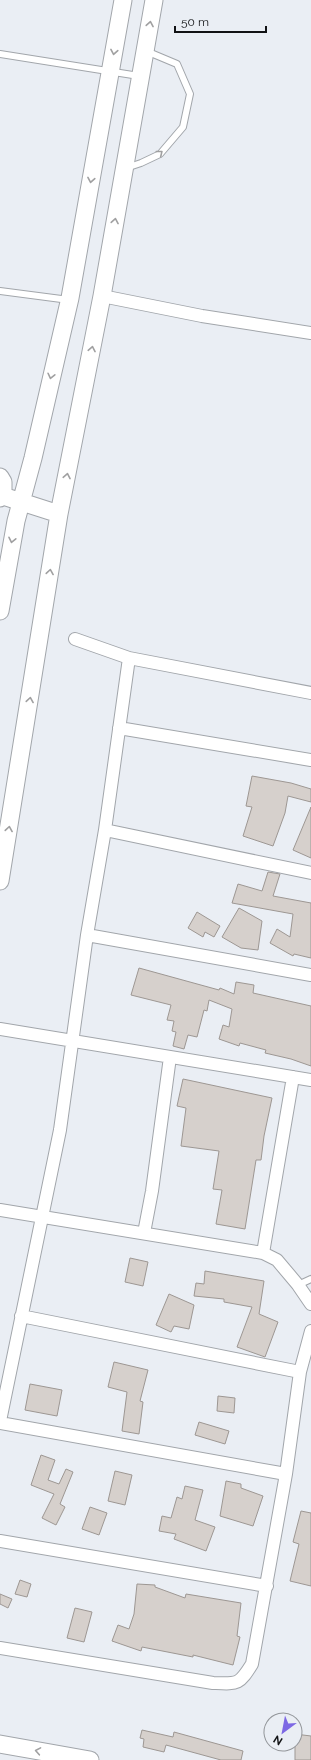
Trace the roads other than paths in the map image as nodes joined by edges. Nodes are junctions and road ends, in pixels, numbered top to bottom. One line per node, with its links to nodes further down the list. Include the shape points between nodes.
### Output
1 (123, 0): 5 (main road, one-way to 5)
2 (154, 0): 3 (main road, one-way to 2)
3 (145, 51): 6 (main road); 7 (lane, one-way to 3, via 160,154 182,127 190,94 177,64)
4 (0, 54): 5 (lane)
5 (111, 71): 6 (lane); 10 (main road, one-way to 10)
6 (141, 76): 7 (main road)
7 (125, 168): 9 (main road, one-way to 7)
8 (0, 291): 10 (lane)
9 (102, 296): 11 (street, via 202,316); 15 (main road, one-way to 9)
10 (69, 300): 14 (main road, one-way to 14)
11 (311, 333)
12 (0, 477): 13 (main road, via 3,482)
13 (2, 497): 14 (main road)
14 (21, 502): 15 (main road); 16 (main road, one-way to 16)
15 (59, 514): 24 (main road, one-way to 15)
16 (0, 611)
17 (75, 639): 18 (street)
18 (129, 658): 19 (street); 20 (street)
19 (311, 693)
20 (119, 728): 21 (street); 22 (street)
21 (311, 760)
22 (105, 830): 23 (street); 25 (street)
23 (311, 873)
24 (0, 881)
25 (86, 935): 26 (street); 28 (street)
26 (311, 975)
27 (0, 1029): 28 (street)
28 (71, 1041): 29 (street); 33 (street, via 60,1130)
29 (170, 1057): 30 (street); 34 (street)
30 (293, 1077): 31 (street); 35 (street)
31 (311, 1080)
32 (0, 1210): 33 (street)
33 (43, 1216): 34 (street); 39 (street)
34 (144, 1233): 35 (street)
35 (263, 1253): 37 (street, via 277,1260)
36 (311, 1279): 37 (lane)
37 (298, 1285): 38 (street)
38 (311, 1304)
39 (21, 1316): 41 (street); 42 (street)
40 (311, 1332): 41 (street)
41 (300, 1372): 43 (street)
42 (0, 1422): 43 (street)
43 (286, 1474): 45 (street)
44 (0, 1541): 45 (street)
45 (267, 1586): 46 (street, via 252,1664 242,1680 230,1684)
46 (0, 1648)
47 (0, 1744): 48 (main road, one-way to 47)
48 (90, 1760)

